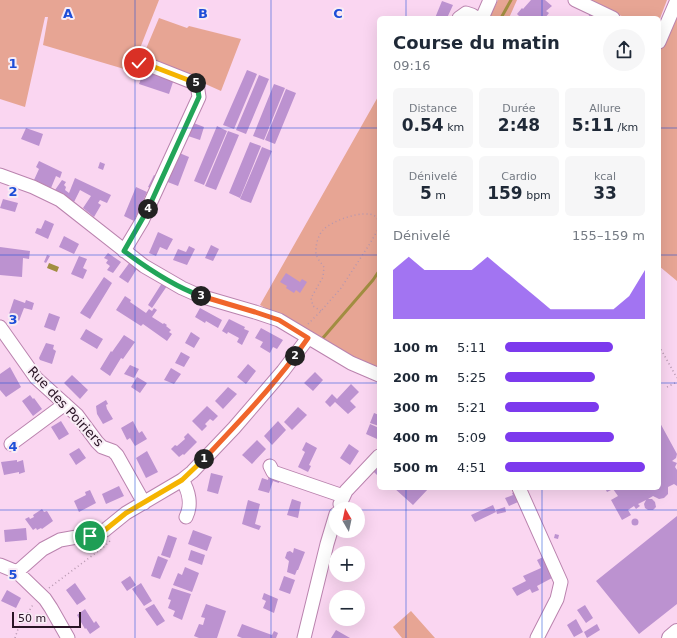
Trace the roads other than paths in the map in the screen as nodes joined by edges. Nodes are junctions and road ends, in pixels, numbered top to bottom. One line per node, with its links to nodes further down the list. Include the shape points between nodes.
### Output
1 (490, 0): 6 (street)
2 (575, 0): 7 (street)
3 (677, 0): 8 (street)
4 (462, 16): 5 (street, via 466,13)
5 (474, 16)
6 (483, 16)
7 (609, 16)
8 (661, 36)
9 (139, 63): 11 (street, via 197,84 199,97 142,222)
10 (0, 175): 11 (street, via 60,200)
11 (124, 251): 13 (street, via 182,288 279,320)
12 (0, 327): 15 (street, Rue des Poiriers, via 33,375)
13 (304, 335): 14 (street, via 350,363); 19 (street, via 283,371 234,428)
14 (377, 374)
15 (65, 404): 16 (street); 23 (street, Rue des Poiriers, via 102,447 117,455)
16 (11, 444)
17 (377, 458): 21 (street)
18 (270, 466): 21 (street, via 273,472)
19 (182, 480): 23 (street); 24 (street, via 190,505)
20 (520, 490): 31 (street, via 562,582 557,599)
21 (343, 496): 22 (street)
22 (341, 502)
23 (144, 503): 27 (street, via 99,533 60,540 42,549)
24 (186, 517)
25 (329, 537): 30 (street)
26 (0, 565): 27 (street)
27 (18, 572): 29 (street, via 52,608)
28 (677, 632): 32 (main road)
29 (68, 638)
30 (304, 638)
31 (537, 638)
32 (670, 638)

